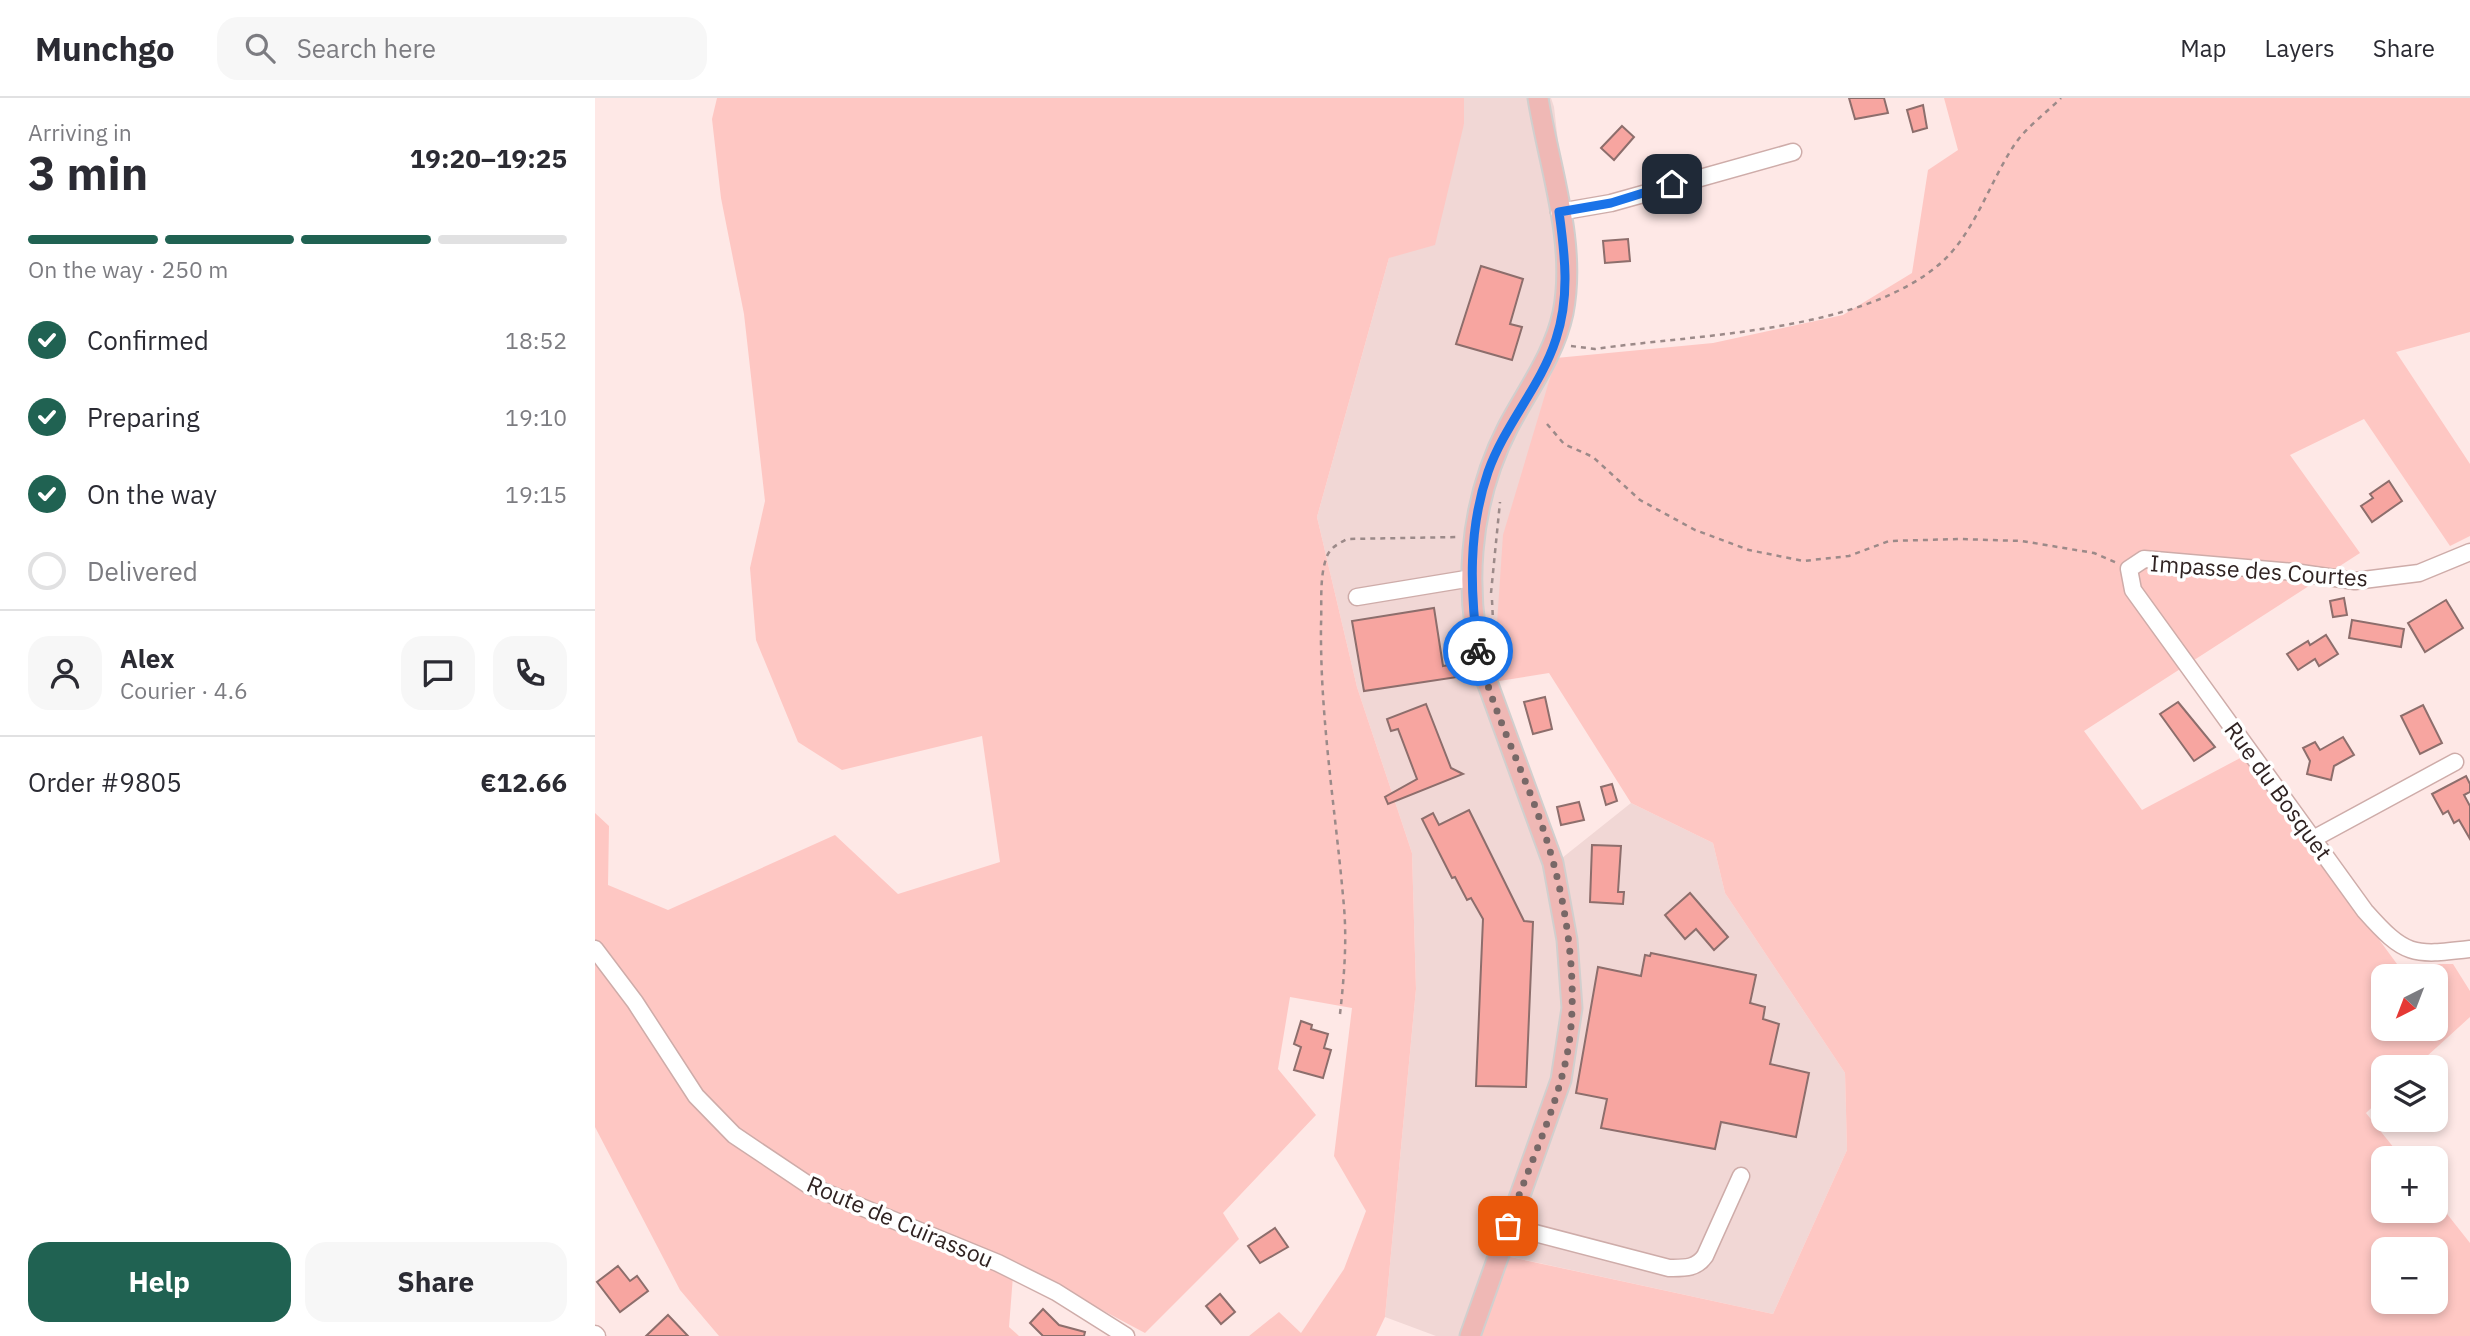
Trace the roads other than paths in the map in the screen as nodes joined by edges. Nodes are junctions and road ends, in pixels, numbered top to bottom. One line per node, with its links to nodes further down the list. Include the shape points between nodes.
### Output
1 (1538, 98): 3 (main road)
2 (1793, 152): 3 (street, via 1611,203)
3 (1559, 212): 6 (main road, via 1566,276 1563,313 1556,339 1492,463 1474,537)
4 (2470, 552): 5 (street, Impasse des Courtes, via 2420,573 2355,581 2144,559)
5 (2129, 569): 9 (street, Rue du Bosquet, via 2133,590)
6 (1472, 578): 7 (street); 13 (main road, via 1478,653 1498,719 1547,839 1572,988 1571,1028 1561,1080)
7 (1357, 597)
8 (2455, 762): 9 (street)
9 (2313, 839): 11 (street, Rue du Bosquet, via 2392,942 2423,954)
10 (595, 949): 14 (street, Route de Cuirassou, via 696,1096 734,1135 810,1186 998,1263 1056,1292)
11 (2470, 949)
12 (1741, 1176): 13 (street, via 1706,1256 1690,1268 1669,1268)
13 (1508, 1226): 15 (main road)
14 (1126, 1336)
15 (1470, 1336)

